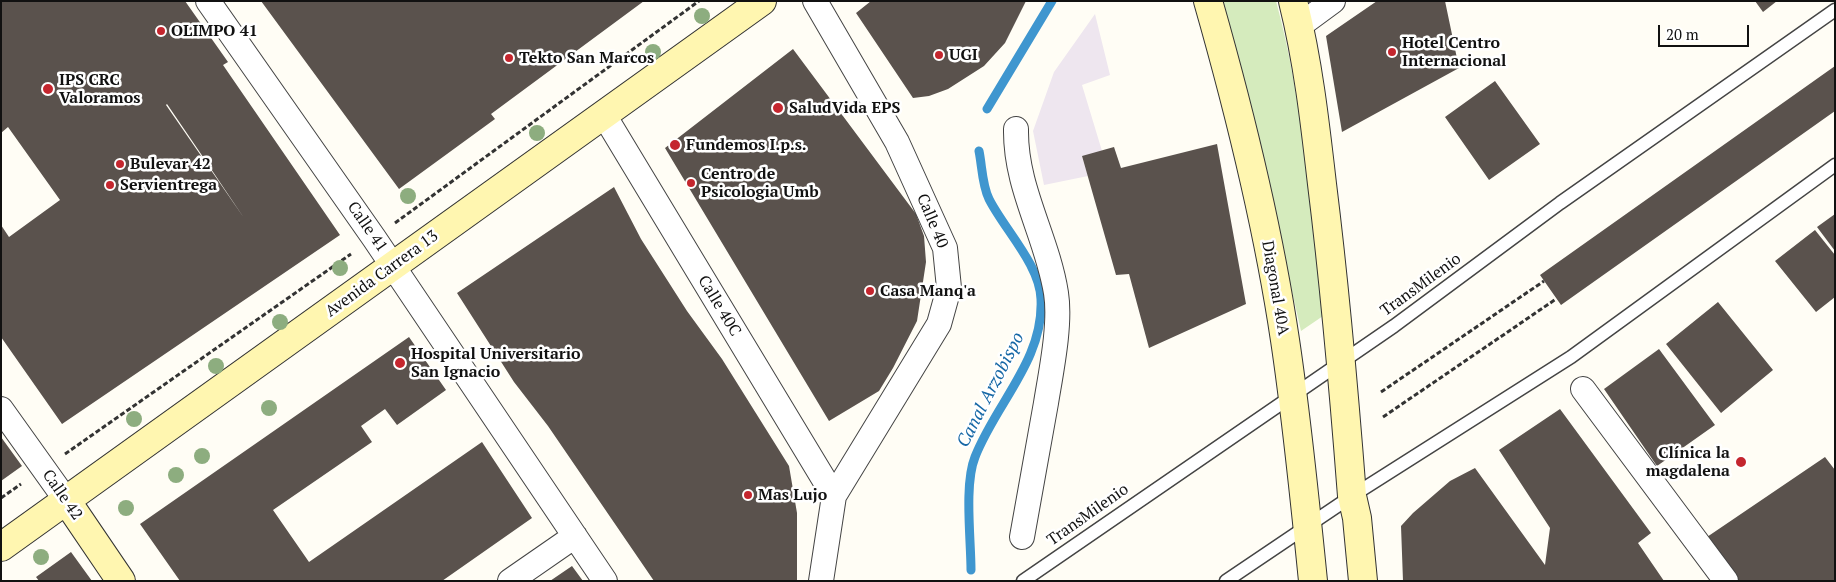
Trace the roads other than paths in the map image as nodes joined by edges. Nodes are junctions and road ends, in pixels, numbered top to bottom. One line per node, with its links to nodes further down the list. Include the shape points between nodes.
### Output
1 (208, 1): 11 (street, Calle 41)
2 (762, 1): 8 (street, Avenida Carrera 13)
3 (814, 1): 16 (street, Calle 40, via 897,142 945,248 949,288 939,324)
4 (1208, 1): 14 (street, Diagonal 40A, via 1240,115 1277,292)
5 (1333, 1): 7 (street)
6 (1835, 10): 12 (lane, TransMilenio, via 1560,203)
7 (1296, 14): 12 (street, via 1312,96)
8 (604, 115): 11 (street, Avenida Carrera 13); 16 (street, Calle 40C)
9 (1016, 129): 21 (street, via 1020,173 1051,268 1056,296 1054,354)
10 (1835, 165): 17 (lane, via 1571,357)
11 (393, 266): 18 (street, Avenida Carrera 13); 20 (street, Calle 41)
12 (1340, 363): 14 (lane, TransMilenio); 17 (street)
13 (1583, 389): 31 (street)
14 (1293, 395): 19 (street, Diagonal 40A); 27 (lane, TransMilenio)
15 (1, 409): 18 (street, Calle 42)
16 (834, 496): 26 (street)
17 (1352, 496): 19 (lane); 30 (street)
18 (66, 500): 22 (street, Avenida Carrera 13); 23 (street, Calle 42)
19 (1307, 527): 28 (lane); 29 (street, Diagonal 40A)
20 (574, 536): 24 (street); 25 (street, Calle 41)
21 (1022, 537)
22 (1, 546)
23 (121, 581)
24 (510, 581)
25 (605, 581)
26 (821, 581)
27 (1023, 581)
28 (1226, 581)
29 (1313, 581)
30 (1363, 581)
31 (1726, 581)

